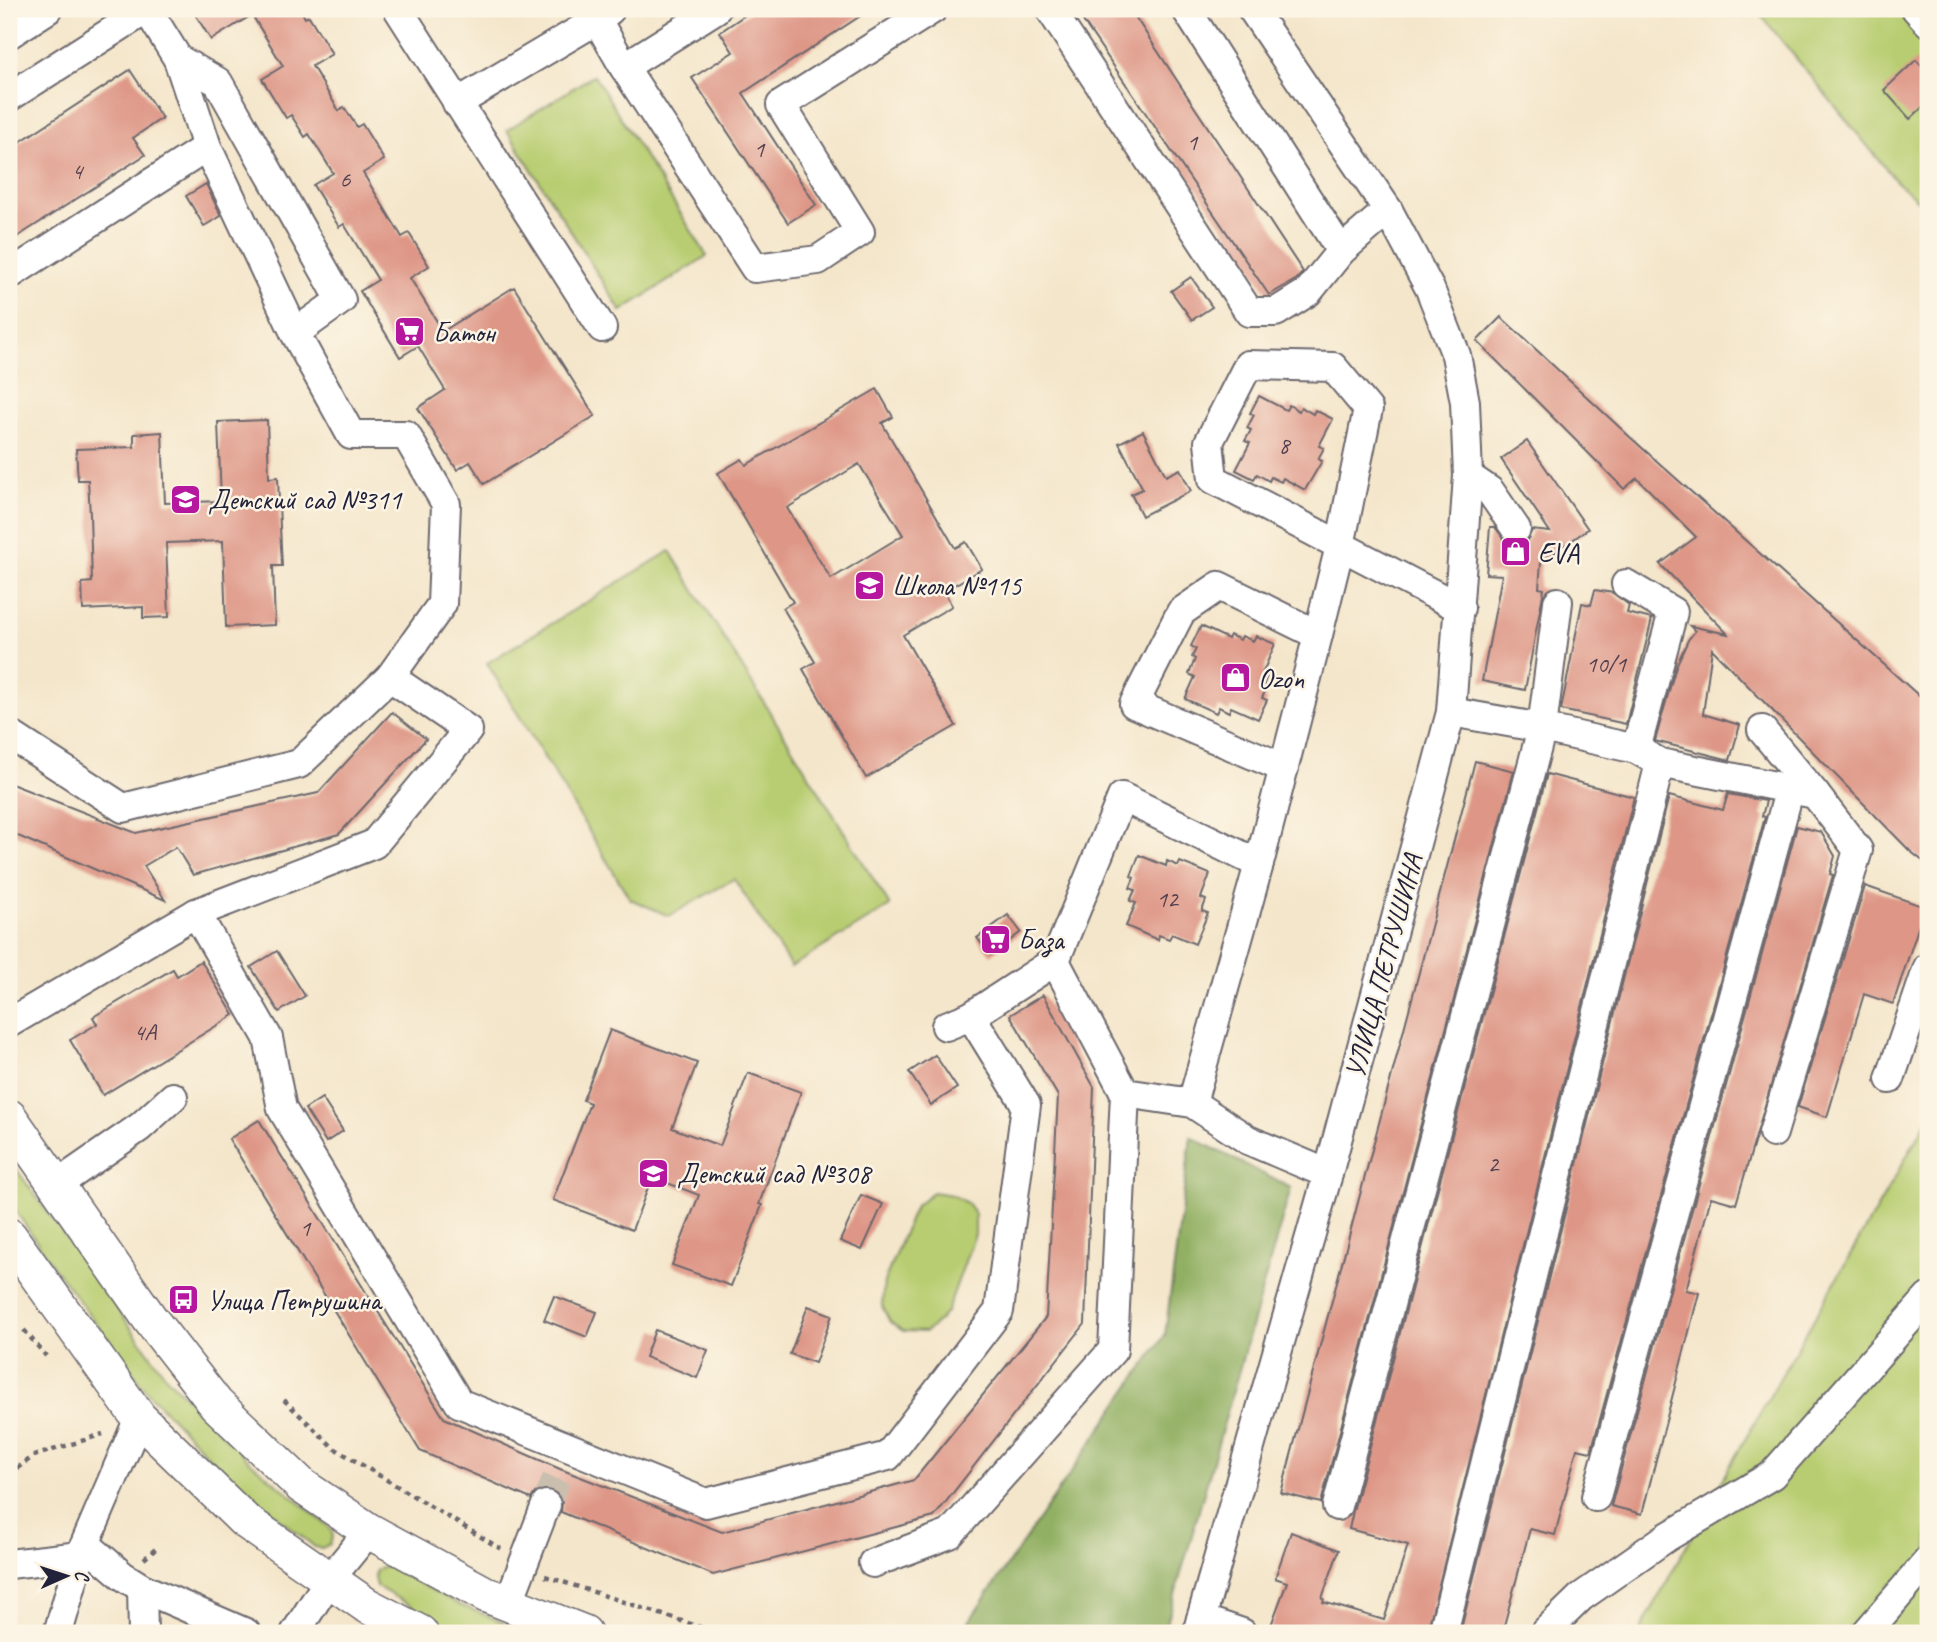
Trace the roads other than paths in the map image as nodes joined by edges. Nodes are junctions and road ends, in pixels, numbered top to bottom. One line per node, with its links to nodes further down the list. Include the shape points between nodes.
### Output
1 (48, 9): 12 (street)
2 (147, 9): 13 (street); 15 (street)
3 (398, 9): 16 (street)
4 (716, 9): 14 (street)
5 (933, 9): 14 (street, via 781,105 860,232 818,260 755,268)
6 (1050, 9): 19 (street, via 1249,312 1276,312 1308,292)
7 (1186, 9): 19 (street)
8 (1252, 9): 18 (street, УЛИЦА ПЕТРУШИНА)
9 (1916, 9): 11 (street)
10 (604, 15): 14 (street); 16 (street)
11 (1928, 22)
12 (9, 34)
13 (178, 59): 17 (street); 22 (street, via 218,82 341,300)
14 (624, 67)
15 (9, 97)
16 (457, 103): 21 (street)
17 (206, 147): 20 (street); 22 (street)
18 (1388, 210): 19 (street); 23 (street, УЛИЦА ПЕТРУШИНА, via 1430,289 1455,355 1465,402)
19 (1340, 251)
20 (9, 275)
21 (602, 328)
22 (295, 333): 30 (street, via 351,435 405,435 446,504 442,604)
23 (1468, 476): 24 (street, via 1490,491); 28 (street, УЛИЦА ПЕТРУШИНА)
24 (1516, 529)
25 (1340, 546): 25 (street, via 1368,409 1333,367 1248,365 1209,442 1213,479); 28 (street); 29 (street)
26 (1626, 584): 35 (street, via 1673,612)
27 (1558, 602): 32 (street)
28 (1460, 608): 31 (street, УЛИЦА ПЕТРУШИНА)
29 (1318, 635): 37 (street); 37 (street, via 1219,586 1181,612 1134,704)
30 (390, 677): 34 (street, via 299,764 123,808); 40 (street, via 468,730 374,844)
31 (1451, 712): 32 (street); 50 (street, УЛИЦА ПЕТРУШИНА)
32 (1542, 728): 35 (street); 57 (street)
33 (1762, 730): 38 (street)
34 (9, 734)
35 (1636, 749): 36 (street)
36 (1660, 763): 38 (street); 74 (street)
37 (1284, 768): 39 (street)
38 (1802, 791): 49 (street, via 1858,850); 55 (street)
39 (1259, 864): 41 (street, via 1122,797); 47 (street)
40 (196, 913): 41 (street, via 268,1038 282,1109 459,1403 564,1458 706,1503 888,1456 999,1311 1026,1105 958,1021); 43 (street)
41 (1055, 961): 45 (street)
42 (1928, 967): 44 (street)
43 (9, 1023)
44 (1890, 1079)
45 (1125, 1093): 47 (street); 61 (street, via 1112,1350 950,1534)
46 (173, 1097): 51 (street, via 140,1128)
47 (1192, 1103): 50 (street, via 1248,1140)
48 (9, 1117): 51 (main road)
49 (1773, 1133)
50 (1328, 1174): 66 (street, УЛИЦА ПЕТРУШИНА)
51 (55, 1186): 58 (main road, via 216,1404 302,1486)
52 (9, 1236): 54 (main road)
53 (1928, 1298): 75 (street, via 1772,1475 1645,1552 1581,1597)
54 (125, 1425): 59 (street); 63 (main road)
55 (1596, 1497)
56 (546, 1505): 65 (street)
57 (1337, 1506)
58 (369, 1531): 63 (street); 65 (main road)
59 (84, 1550): 62 (street); 64 (street); 67 (street)
60 (1928, 1561): 76 (street)
61 (873, 1563)
62 (9, 1564)
63 (328, 1580): 70 (street); 71 (main road)
64 (142, 1588): 68 (street); 69 (street)
65 (508, 1604): 72 (main road)
66 (1199, 1626): 73 (street)
67 (58, 1633)
68 (143, 1633)
69 (246, 1633)
70 (295, 1633)
71 (420, 1633)
72 (584, 1633)
73 (1242, 1633)
74 (1443, 1633)
75 (1544, 1633)
76 (1866, 1633)

